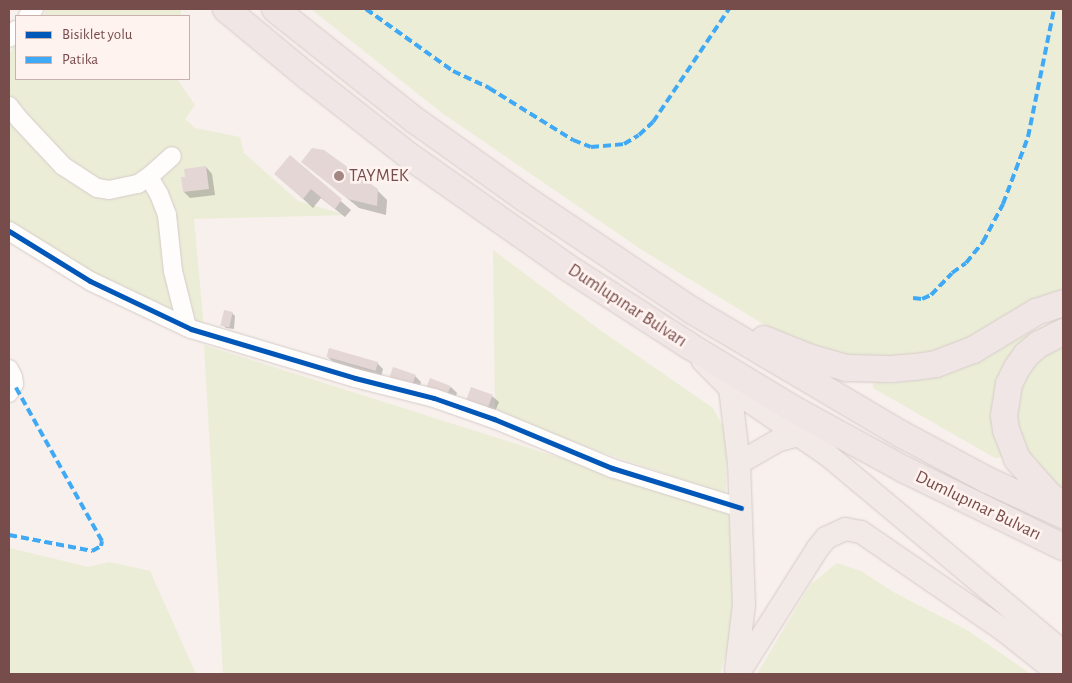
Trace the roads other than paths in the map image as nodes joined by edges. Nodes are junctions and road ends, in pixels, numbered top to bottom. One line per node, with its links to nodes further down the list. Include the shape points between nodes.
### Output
1 (226, 9): 11 (highway, Dumlupınar Bulvarı, via 412,158 567,267)
2 (275, 9): 8 (highway, Dumlupınar Bulvarı, via 416,122)
3 (9, 106): 5 (street, via 63,166 97,188 121,188)
4 (172, 156): 5 (street)
5 (149, 177): 9 (street, via 167,215 172,271)
6 (9, 230): 9 (street, via 90,280)
7 (1063, 303): 8 (highway, via 1036,312 973,350 936,364 891,369 848,368 827,363)
8 (693, 311): 19 (highway, Dumlupınar Bulvarı, via 900,434)
9 (187, 328): 18 (street, via 434,398 612,468)
10 (1063, 332): 17 (highway, via 1039,344 1016,368 1009,384 1004,416 1016,459 1049,495)
11 (688, 346): 13 (main road); 20 (highway, Dumlupınar Bulvarı, via 905,470)
12 (9, 369): 14 (street, via 14,384)
13 (730, 388): 15 (main road); 16 (main road)
14 (9, 393)
15 (799, 435): 16 (main road, via 779,440); 21 (main road, via 837,462)
16 (739, 463): 18 (main road)
17 (1063, 505)
18 (741, 508): 22 (main road, via 744,605)
19 (1063, 515)
20 (1063, 547)
21 (1063, 652)
22 (737, 674): 23 (main road, via 818,548 826,538 845,529 861,532 1002,629)
23 (1059, 674)

